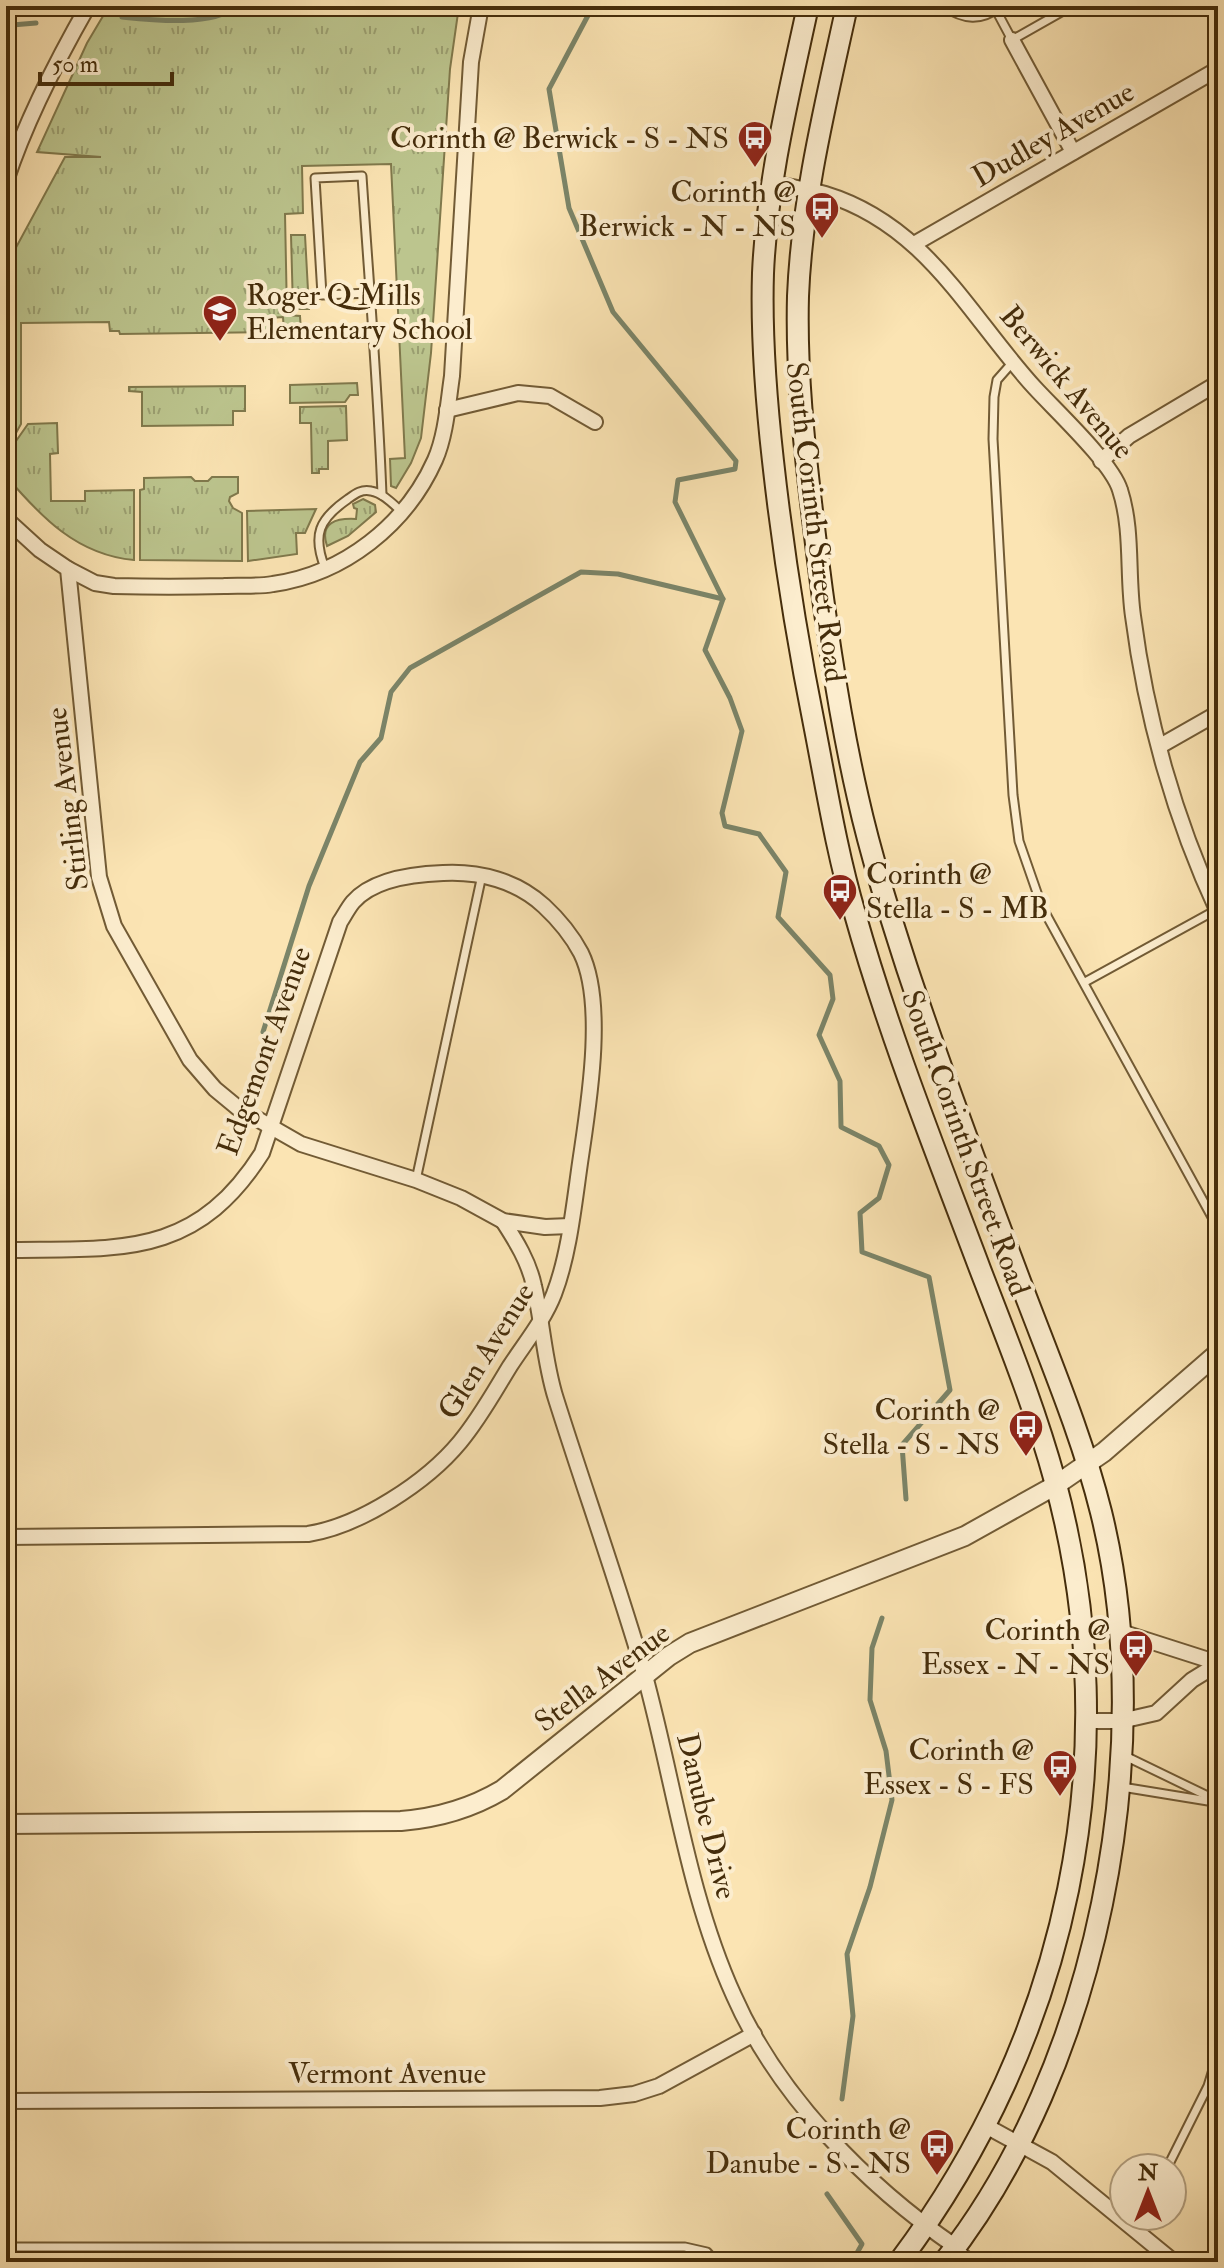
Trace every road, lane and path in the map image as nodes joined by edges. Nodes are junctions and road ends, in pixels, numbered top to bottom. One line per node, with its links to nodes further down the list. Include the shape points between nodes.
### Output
1 (88, 6): 11 (street, via 29,121)
2 (481, 6): 18 (street, via 471,62)
3 (808, 6): 12 (main road, South Corinth Street Road)
4 (847, 6): 13 (main road, South Corinth Street Road)
5 (943, 6): 7 (lane, via 975,19)
6 (1072, 6): 8 (lane)
7 (998, 8): 8 (lane)
8 (1012, 40): 10 (street)
9 (1218, 69): 10 (street, Dudley Avenue)
10 (1073, 152): 14 (street, Dudley Avenue)
11 (6, 181)
12 (772, 183): 13 (street, Berwick Avenue); 41 (main road, South Corinth Street Road, via 763,275 764,371 795,634 833,820 880,995 1032,1404)
13 (808, 191): 14 (street, Berwick Avenue, via 862,210); 40 (main road, South Corinth Street Road, via 799,291 801,418 821,588 858,799 881,889 941,1072)
14 (914, 244): 16 (street, Berwick Avenue, via 963,296)
15 (370, 293): 15 (lane, via 362,176 315,178 322,295); 21 (lane)
16 (1012, 363): 20 (street, Berwick Avenue); 31 (lane, via 997,380 993,439 1013,795 1027,869 1042,907)
17 (1218, 383): 20 (street, via 1129,436)
18 (447, 410): 19 (street, via 518,393 550,396); 22 (street, via 436,458)
19 (595, 422)
20 (1101, 461): 27 (street, Berwick Avenue, via 1119,486 1127,515 1132,614)
21 (382, 495): 22 (lane); 25 (lane, via 359,492 330,511 317,547)
22 (402, 512): 25 (street, via 359,551)
23 (6, 519): 24 (street)
24 (68, 569): 25 (street, via 95,583 151,587 272,584); 32 (street, Stirling Avenue, via 99,877 114,926 190,1060 215,1089)
25 (325, 570)
26 (1218, 713): 27 (street)
27 (1160, 746): 30 (street, Berwick Avenue, via 1175,802)
28 (482, 875): 29 (street, Edgemont Avenue); 32 (street, Edgemont Avenue, via 418,874 379,885 355,900 331,944); 33 (lane)
29 (514, 885): 35 (street, Glen Avenue, via 557,919 581,954 591,991 588,1109)
30 (1217, 911): 31 (lane)
31 (1085, 982): 36 (lane)
32 (271, 1128): 33 (street, Stirling Avenue, via 301,1144); 37 (street, Edgemont Avenue, via 245,1180 221,1205 187,1227 154,1242 109,1249)
33 (416, 1180): 34 (street, Stirling Avenue)
34 (503, 1221): 35 (street, Stirling Avenue); 38 (street, Stirling Avenue, via 522,1250)
35 (570, 1226): 38 (street, Glen Avenue, via 554,1293)
36 (1218, 1228)
37 (6, 1250)
38 (539, 1323): 42 (street, Glen Avenue, via 459,1444 382,1505 327,1531); 45 (street, Danube Drive, via 550,1379)
39 (1218, 1353): 40 (street, Stella Avenue)
40 (1088, 1464): 41 (street, Stella Avenue); 43 (main road, South Corinth Street Road, via 1113,1571)
41 (1056, 1485): 45 (street, Stella Avenue, via 965,1536 690,1643); 46 (main road, South Corinth Street Road, via 1080,1621)
42 (6, 1537)
43 (1118, 1631): 44 (street); 47 (main road, South Corinth Street Road)
44 (1218, 1664): 47 (street, via 1156,1713)
45 (644, 1675): 51 (street, Stella Avenue, via 502,1790 451,1813 401,1821); 52 (street, Danube Drive, via 707,1924)
46 (1085, 1721): 47 (street); 55 (main road, South Corinth Street Road, via 1083,1785 1066,1906 1027,2035)
47 (1121, 1721): 48 (main road, South Corinth Street Road)
48 (1121, 1754): 49 (main road, South Corinth Street Road); 50 (lane)
49 (1119, 1787): 50 (lane); 56 (main road, South Corinth Street Road, via 1108,1878 1088,1964 1046,2085)
50 (1218, 1802)
51 (6, 1824)
52 (754, 2034): 54 (street, Vermont Avenue, via 659,2086 600,2098); 59 (street, Danube Drive, via 838,2147)
53 (1218, 2053): 57 (lane)
54 (6, 2101)
55 (986, 2126): 56 (street); 59 (main road, South Corinth Street Road)
56 (1019, 2143): 58 (street); 62 (main road, South Corinth Street Road)
57 (1175, 2152)
58 (1108, 2202)
59 (926, 2226): 62 (street, Danube Drive); 64 (main road, South Corinth Street Road)
60 (1146, 2232): 66 (street)
61 (6, 2247): 63 (lane, via 685,2247 707,2252)
62 (950, 2254): 65 (lane)
63 (716, 2262)
64 (899, 2262)
65 (975, 2262)
66 (1174, 2262)

